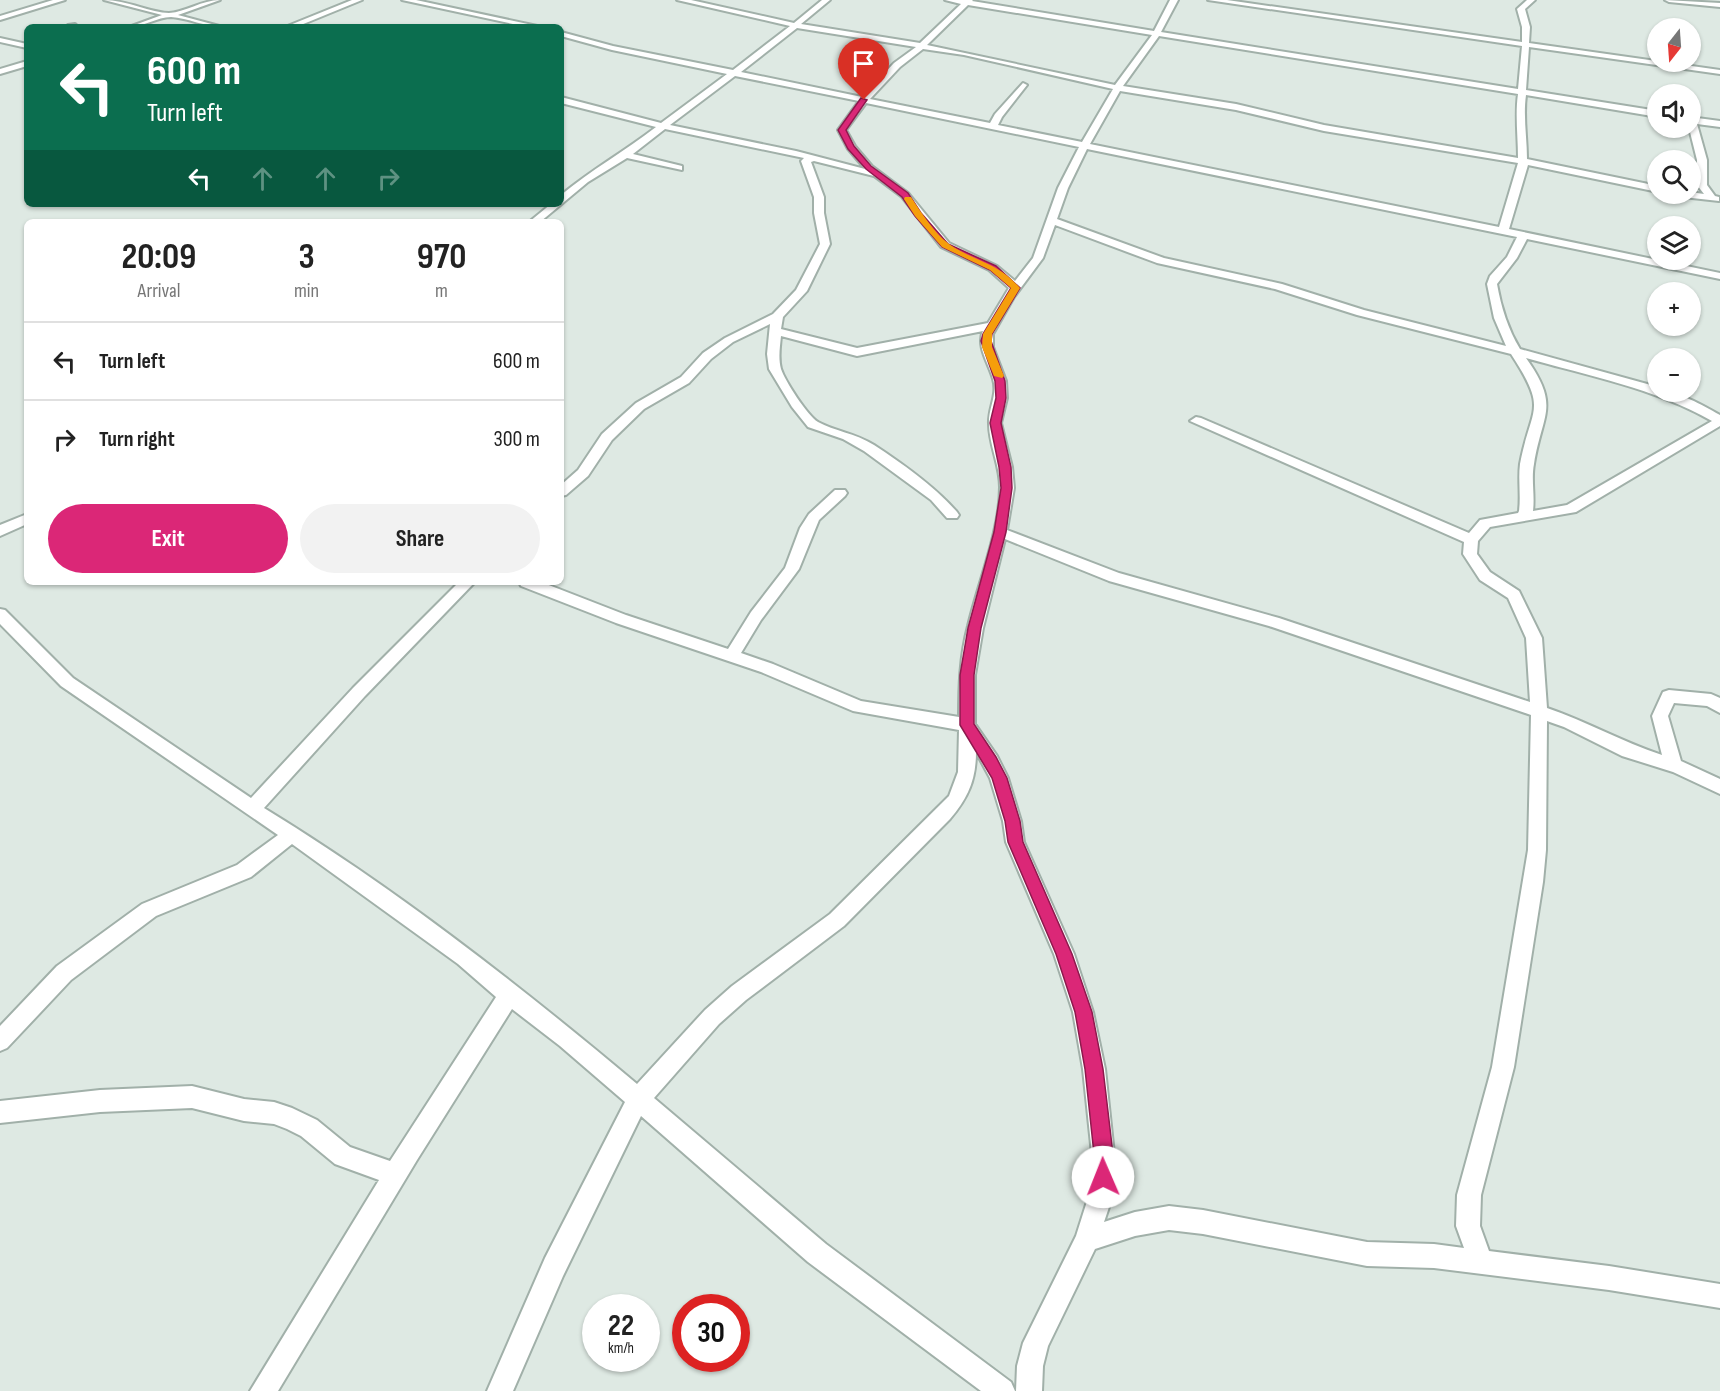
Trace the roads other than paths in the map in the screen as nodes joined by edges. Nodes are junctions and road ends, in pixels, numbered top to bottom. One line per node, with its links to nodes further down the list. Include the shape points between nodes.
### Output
1 (62, 0): 16 (street)
2 (108, 0): 15 (street)
3 (216, 0): 15 (street)
4 (358, 0): 19 (street)
5 (406, 0): 20 (street)
6 (681, 0): 21 (street)
7 (826, 0): 21 (street)
8 (949, 0): 13 (street)
9 (1174, 0): 22 (street)
10 (1212, 0): 28 (street)
11 (1531, 0): 28 (street, via 1521,9)
12 (1669, 0): 14 (street)
13 (967, 1): 22 (street); 29 (street)
14 (1720, 5)
15 (171, 15): 17 (street); 18 (street)
16 (0, 18)
17 (142, 24)
18 (207, 24)
19 (297, 24)
20 (522, 24)
21 (795, 26): 29 (street); 33 (street)
22 (1157, 33): 35 (street); 36 (street)
23 (564, 35): 33 (street)
24 (0, 40): 26 (street)
25 (24, 42): 26 (street)
26 (17, 44): 27 (street)
27 (24, 45)
28 (1525, 45): 32 (street); 36 (street)
29 (918, 47): 35 (street, via 969,54); 37 (street)
30 (24, 64): 31 (street)
31 (0, 72)
32 (1720, 72)
33 (734, 73): 37 (street); 42 (street)
34 (1023, 85): 43 (street)
35 (1119, 88): 45 (street, via 1098,118); 48 (street)
36 (1523, 93): 39 (street); 48 (street, via 1519,115)
37 (864, 100): 43 (street); 50 (street, via 842,130 856,153)
38 (564, 101): 42 (street)
39 (1647, 112)
40 (1701, 121): 41 (street)
41 (1720, 124)
42 (662, 126): 46 (street); 47 (street)
43 (993, 127): 45 (street)
44 (1696, 138): 54 (street, via 1702,160 1702,185)
45 (1087, 145): 57 (street); 58 (street)
46 (626, 155): 49 (street); 53 (street)
47 (812, 158): 50 (street); 62 (street, via 806,161 819,197 825,244 801,291)
48 (1523, 162): 51 (street); 58 (street)
49 (679, 168)
50 (880, 177): 61 (street, via 905,195 945,245 993,268)
51 (1647, 187)
52 (1701, 197): 54 (street)
53 (564, 198)
54 (1716, 199)
55 (553, 207): 56 (street)
56 (538, 219)
57 (1051, 220): 61 (street, via 1045,245); 65 (street, via 1161,261 1278,286 1361,313)
58 (1503, 231): 59 (street)
59 (1523, 236): 60 (street); 65 (street, via 1492,284)
60 (1720, 276)
61 (1016, 288): 63 (street)
62 (777, 316): 64 (street); 70 (street, via 729,340 685,380 640,406 607,437 583,473)
63 (994, 325): 64 (street, via 857,352); 76 (street, via 986,341 1000,381 1001,398 995,423 1007,488)
64 (775, 331): 72 (street, via 775,369 806,418 869,448 930,491)
65 (1515, 351): 66 (street); 73 (street, via 1540,394 1540,417 1526,475 1529,500)
66 (1647, 388)
67 (1688, 402): 68 (street)
68 (1720, 420): 73 (street, via 1571,509)
69 (1196, 421): 77 (street)
70 (564, 489)
71 (840, 493): 81 (street, via 814,517 792,568)
72 (952, 515)
73 (1524, 517): 77 (street, via 1485,523)
74 (24, 520): 75 (street)
75 (0, 531)
76 (1000, 532): 83 (street, via 1114,577 1274,622); 84 (street, via 975,628 967,675)
77 (1471, 540): 83 (street, via 1470,554 1485,576 1514,595 1534,638)
78 (465, 585): 87 (street, via 359,692)
79 (533, 585): 81 (street)
80 (0, 614): 87 (street, via 67,682)
81 (732, 655): 84 (street, via 859,707)
82 (1720, 707): 85 (street, via 1711,700 1669,696 1660,716)
83 (1539, 712): 85 (street, via 1570,722 1628,751); 95 (street, via 1533,882 1503,1066 1469,1196 1468,1226)
84 (967, 725): 91 (street, via 967,772 955,801 837,920 712,1017); 94 (street, via 999,778 1015,842 1064,954 1083,1012 1103,1154 1101,1195)
85 (1672, 765): 86 (street)
86 (1720, 786)
87 (252, 809): 88 (street)
88 (292, 834): 89 (street, via 465,957); 90 (street, via 244,871 149,910 64,973)
89 (508, 995): 91 (street); 93 (street)
90 (0, 1041)
91 (638, 1099): 98 (street, via 554,1267); 99 (street, via 817,1253)
92 (0, 1112): 93 (street, via 100,1101 192,1097 292,1119 343,1156)
93 (397, 1175): 97 (street)
94 (1087, 1240): 95 (street, via 1135,1224 1169,1218 1367,1254 1434,1256); 100 (street, via 1036,1343)
95 (1482, 1263): 96 (street)
96 (1720, 1296)
97 (263, 1391)
98 (500, 1391)
99 (1002, 1391)
100 (1029, 1391)

